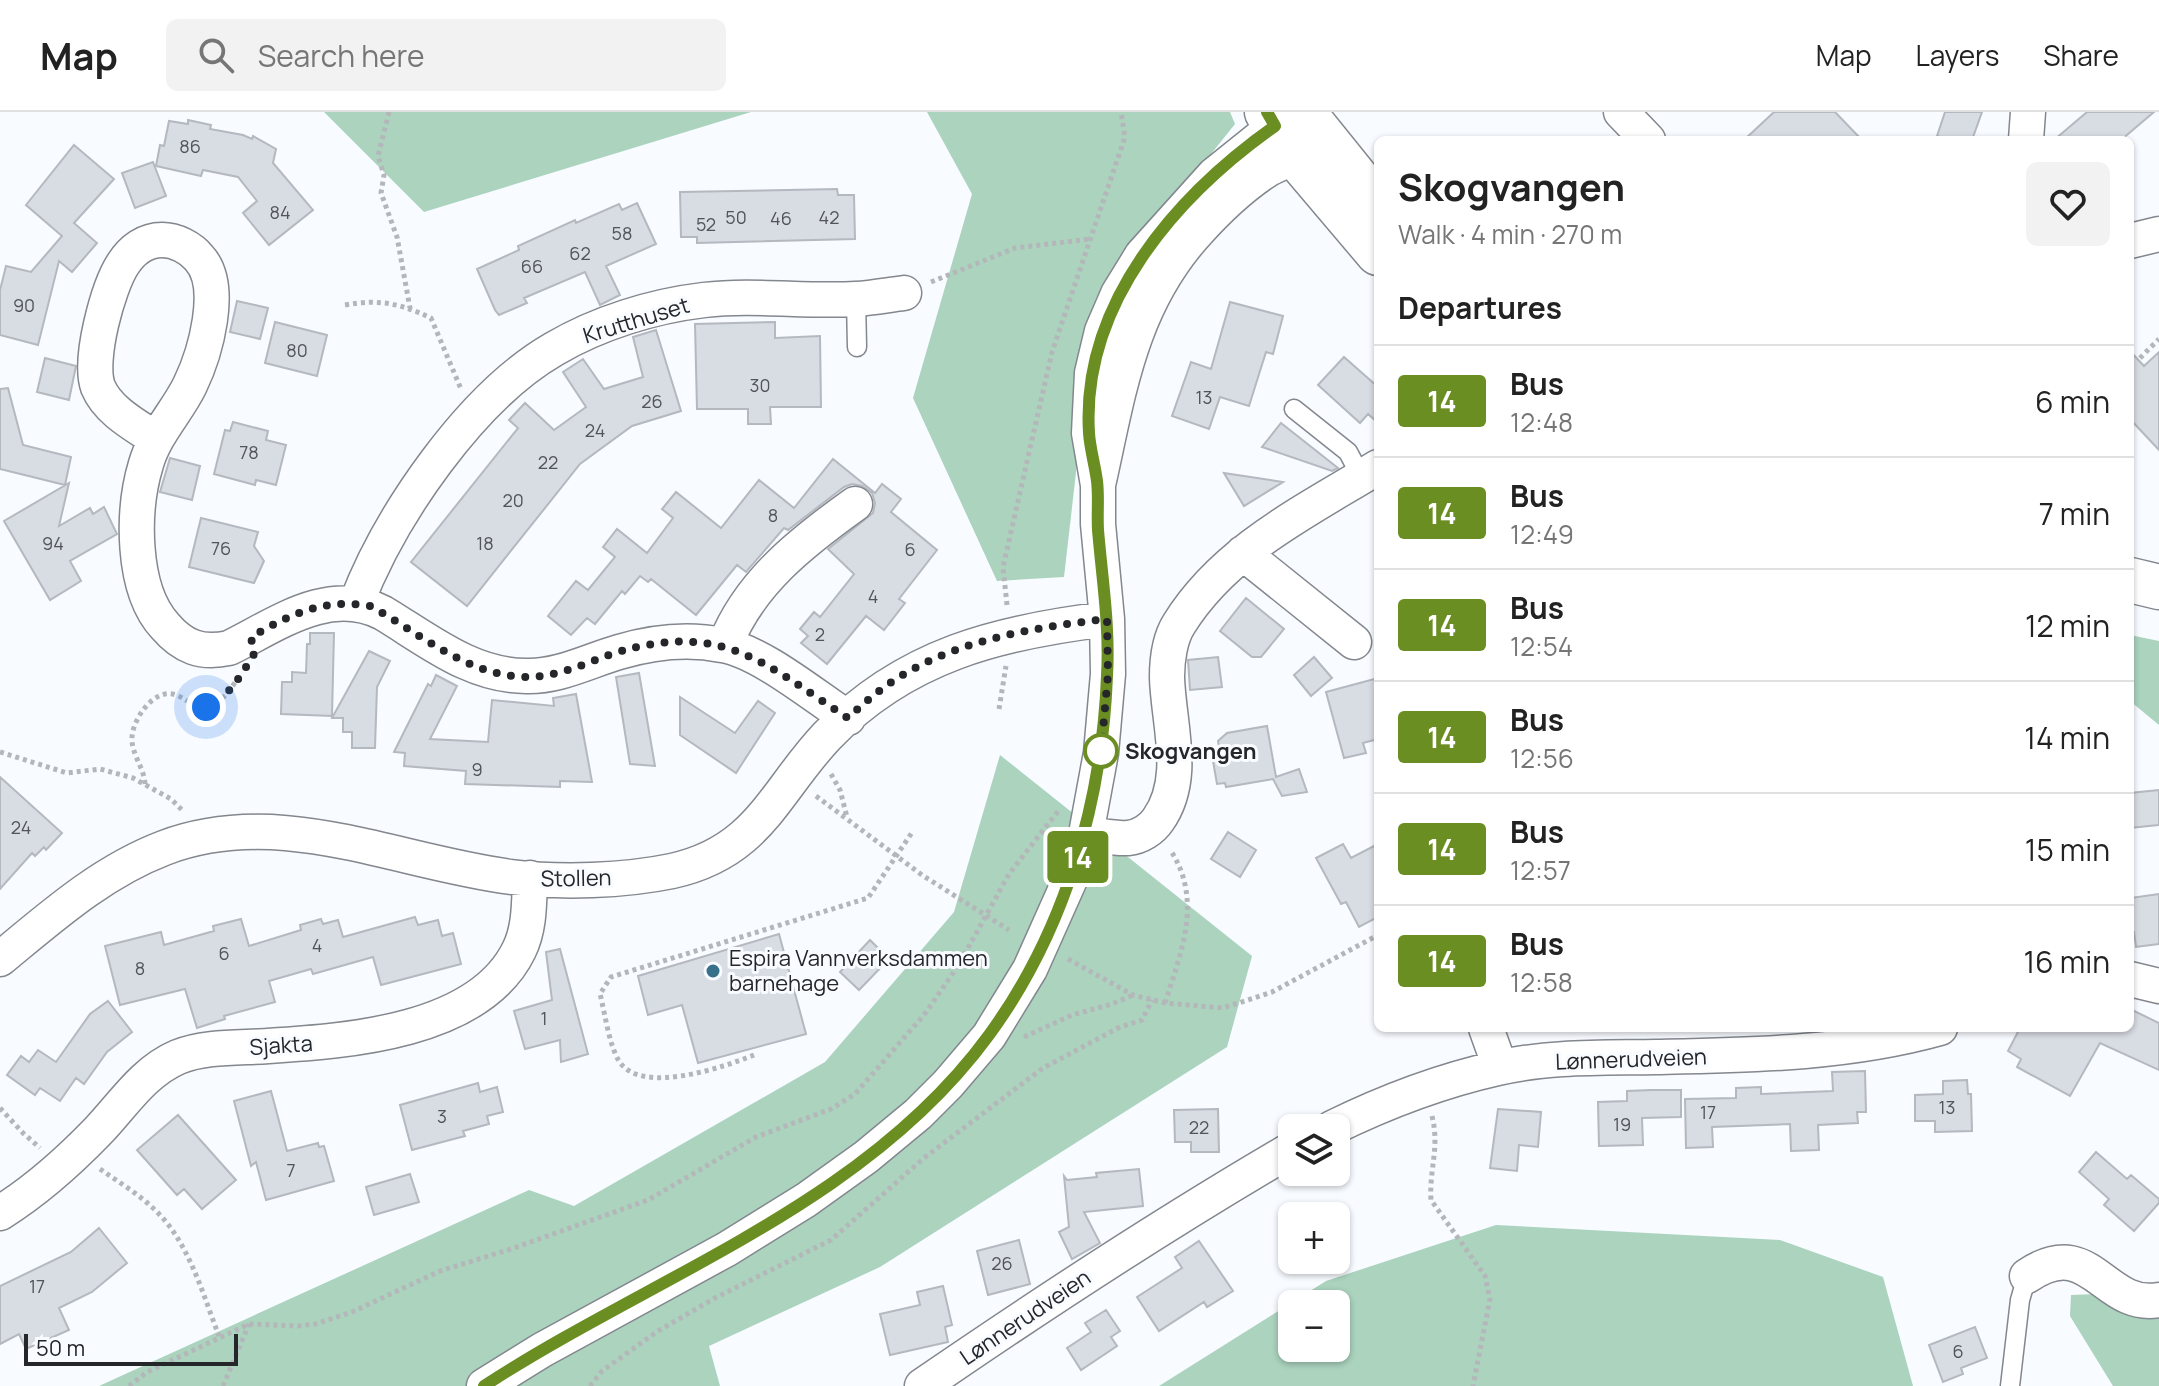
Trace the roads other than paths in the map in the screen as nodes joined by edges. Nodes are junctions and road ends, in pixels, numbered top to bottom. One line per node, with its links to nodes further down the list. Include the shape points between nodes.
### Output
1 (1621, 112): 4 (street)
2 (2028, 112): 5 (street)
3 (1290, 125): 6 (main road); 9 (main road); 23 (street, via 1214,175 1176,215 1142,255 1102,331 1092,373 1089,433)
4 (1644, 136)
5 (2026, 136)
6 (1374, 201)
7 (2159, 234): 8 (street)
8 (2134, 240)
9 (1374, 247)
10 (904, 293): 11 (street, Krutthuset)
11 (856, 299): 12 (lane); 20 (street, Krutthuset, via 703,300 587,331 552,350 477,414 413,494 368,572)
12 (857, 347)
13 (1294, 409): 15 (lane, via 1348,452)
14 (156, 439): 14 (street, via 191,383 212,312 205,264 194,252 166,240 147,242 124,262 112,284 95,364 98,386 108,402); 20 (street, via 140,495 140,570 148,602 175,637 185,645 215,651 310,607)
15 (1366, 475): 17 (street)
16 (855, 504): 25 (street, via 767,577 734,621)
17 (1243, 553): 24 (street); 27 (street, via 1208,585 1176,628 1167,673 1175,772 1164,812 1154,826 1129,838)
18 (2134, 581): 19 (main road)
19 (2159, 587)
20 (356, 604): 25 (street, via 383,613 469,665 523,677 571,669 652,644)
21 (2134, 609): 22 (main road)
22 (2159, 614)
23 (1107, 619): 26 (street, Stollen, via 1048,626 974,644 907,672); 27 (street, via 1101,753)
24 (1354, 642)
25 (725, 645): 26 (street, via 766,664)
26 (848, 718): 28 (street, Stollen, via 752,830 709,859 640,877)
27 (1086, 834): 40 (street, via 1030,969 989,1036 918,1114 806,1200)
28 (530, 878): 29 (street, Stollen, via 327,838 238,832 165,848 102,879); 37 (street, Sjakta, via 528,923 520,948 505,974 468,1005 384,1035 179,1056 141,1081 70,1159)
29 (0, 959)
30 (2134, 980): 31 (street)
31 (2159, 986)
32 (1487, 1032): 34 (street)
33 (1922, 1032): 34 (street, Lønnerudveien, via 1860,1046)
34 (1500, 1067): 35 (street, Lønnerudveien, via 1426,1088)
35 (1350, 1120)
36 (1278, 1157): 41 (street, Lønnerudveien, via 1154,1231)
37 (0, 1213)
38 (2027, 1276): 39 (street, via 2044,1264 2065,1261 2139,1301); 42 (lane)
39 (2159, 1300)
40 (484, 1386)
41 (922, 1386)
42 (2010, 1386)

